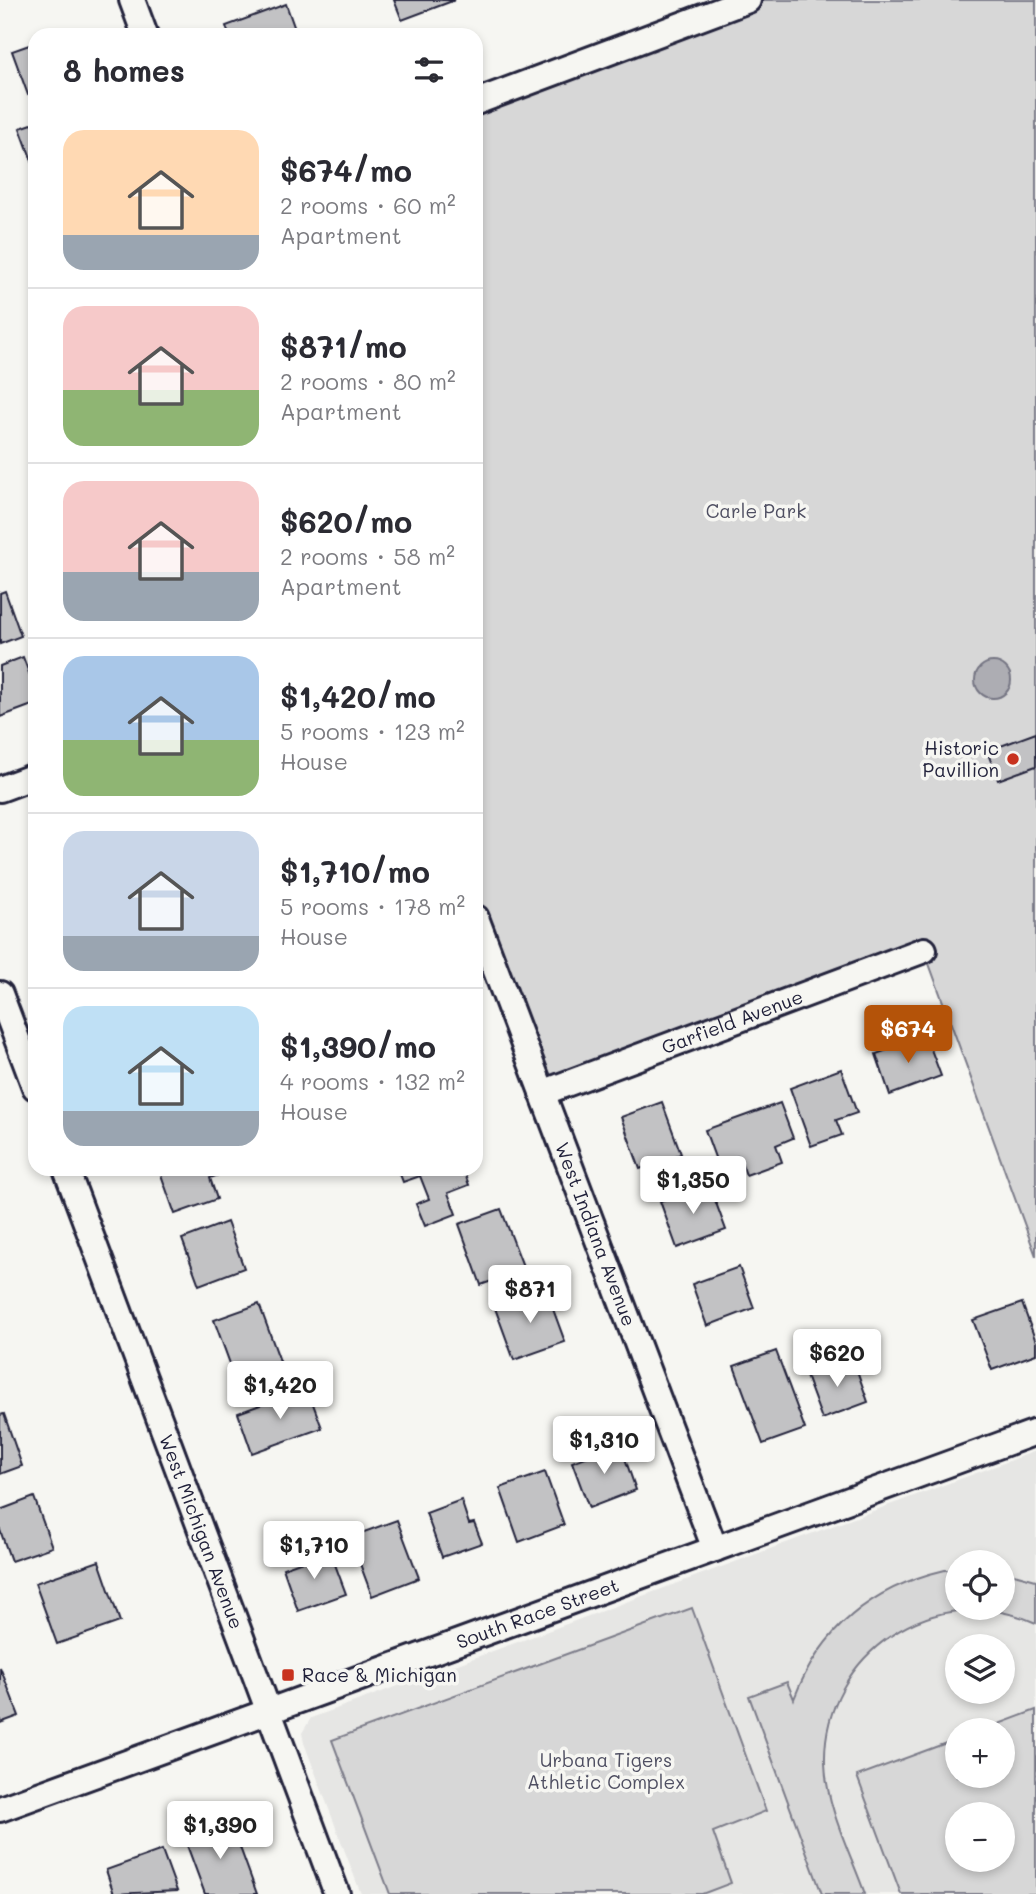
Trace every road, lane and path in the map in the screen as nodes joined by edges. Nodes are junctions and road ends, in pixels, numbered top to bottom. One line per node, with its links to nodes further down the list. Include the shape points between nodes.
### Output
1 (132, 0): 3 (street)
2 (748, 0): 4 (street)
3 (142, 28)
4 (483, 99)
5 (28, 779): 6 (street)
6 (0, 789)
7 (483, 937): 11 (street, West Indiana Avenue)
8 (924, 950): 11 (street, Garfield Avenue)
9 (0, 994): 10 (street)
10 (28, 1068)
11 (541, 1093): 14 (street, West Indiana Avenue)
12 (69, 1176): 15 (street, West Michigan Avenue)
13 (1036, 1432): 14 (street, South Race Street)
14 (715, 1549): 15 (street, South Race Street)
15 (269, 1711): 16 (street, South Race Street); 17 (street, West Michigan Avenue)
16 (0, 1809)
17 (337, 1894)

